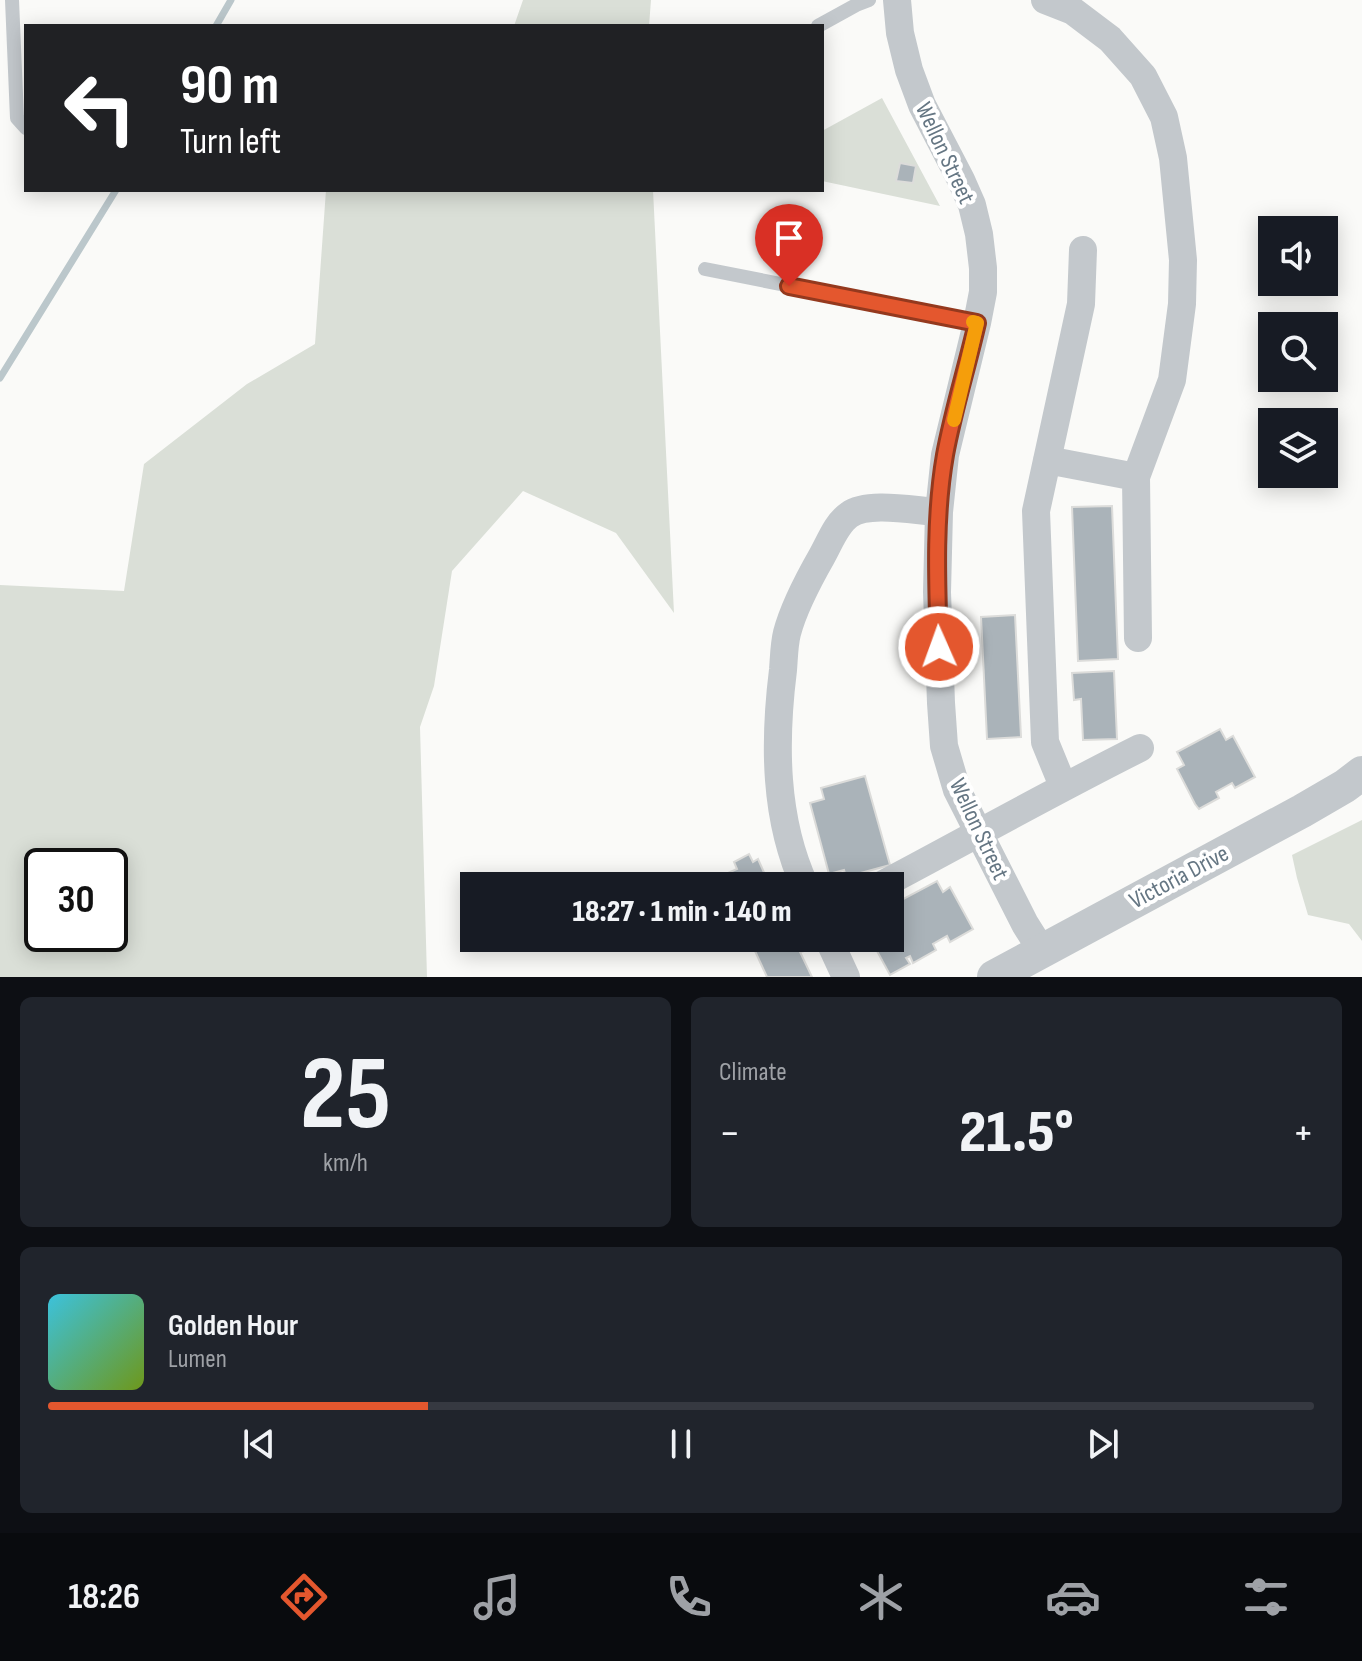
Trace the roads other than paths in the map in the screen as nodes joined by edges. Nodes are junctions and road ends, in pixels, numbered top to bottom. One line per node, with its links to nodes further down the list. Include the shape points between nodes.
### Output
1 (12, 0): 6 (lane, via 17,118)
2 (869, 0): 5 (lane)
3 (897, 0): 9 (street, Wellon Street, via 900,33 917,93 972,205 983,268)
4 (1045, 0): 11 (street, via 1073,11 1110,39 1143,76 1164,117 1173,158 1182,304 1172,380)
5 (822, 24)
6 (24, 126)
7 (1083, 250): 10 (street, via 1081,304)
8 (705, 269): 9 (lane)
9 (977, 323): 12 (street, Wellon Street, via 945,455)
10 (1047, 460): 11 (street); 16 (street, via 1036,511 1045,742)
11 (1136, 477): 13 (street)
12 (939, 512): 17 (street, Wellon Street, via 944,746 957,790); 18 (street, via 885,508 850,514 838,526 787,633 778,758 782,814)
13 (1138, 638)
14 (1140, 748): 16 (street)
15 (1362, 773): 20 (street, Victoria Drive, via 1302,811)
16 (1063, 786): 17 (street)
17 (980, 833): 19 (street); 20 (street, Wellon Street)
18 (798, 872)
19 (904, 873)
20 (1042, 951): 23 (street, Victoria Drive)
21 (834, 952): 22 (street)
22 (846, 977)
23 (994, 977)

